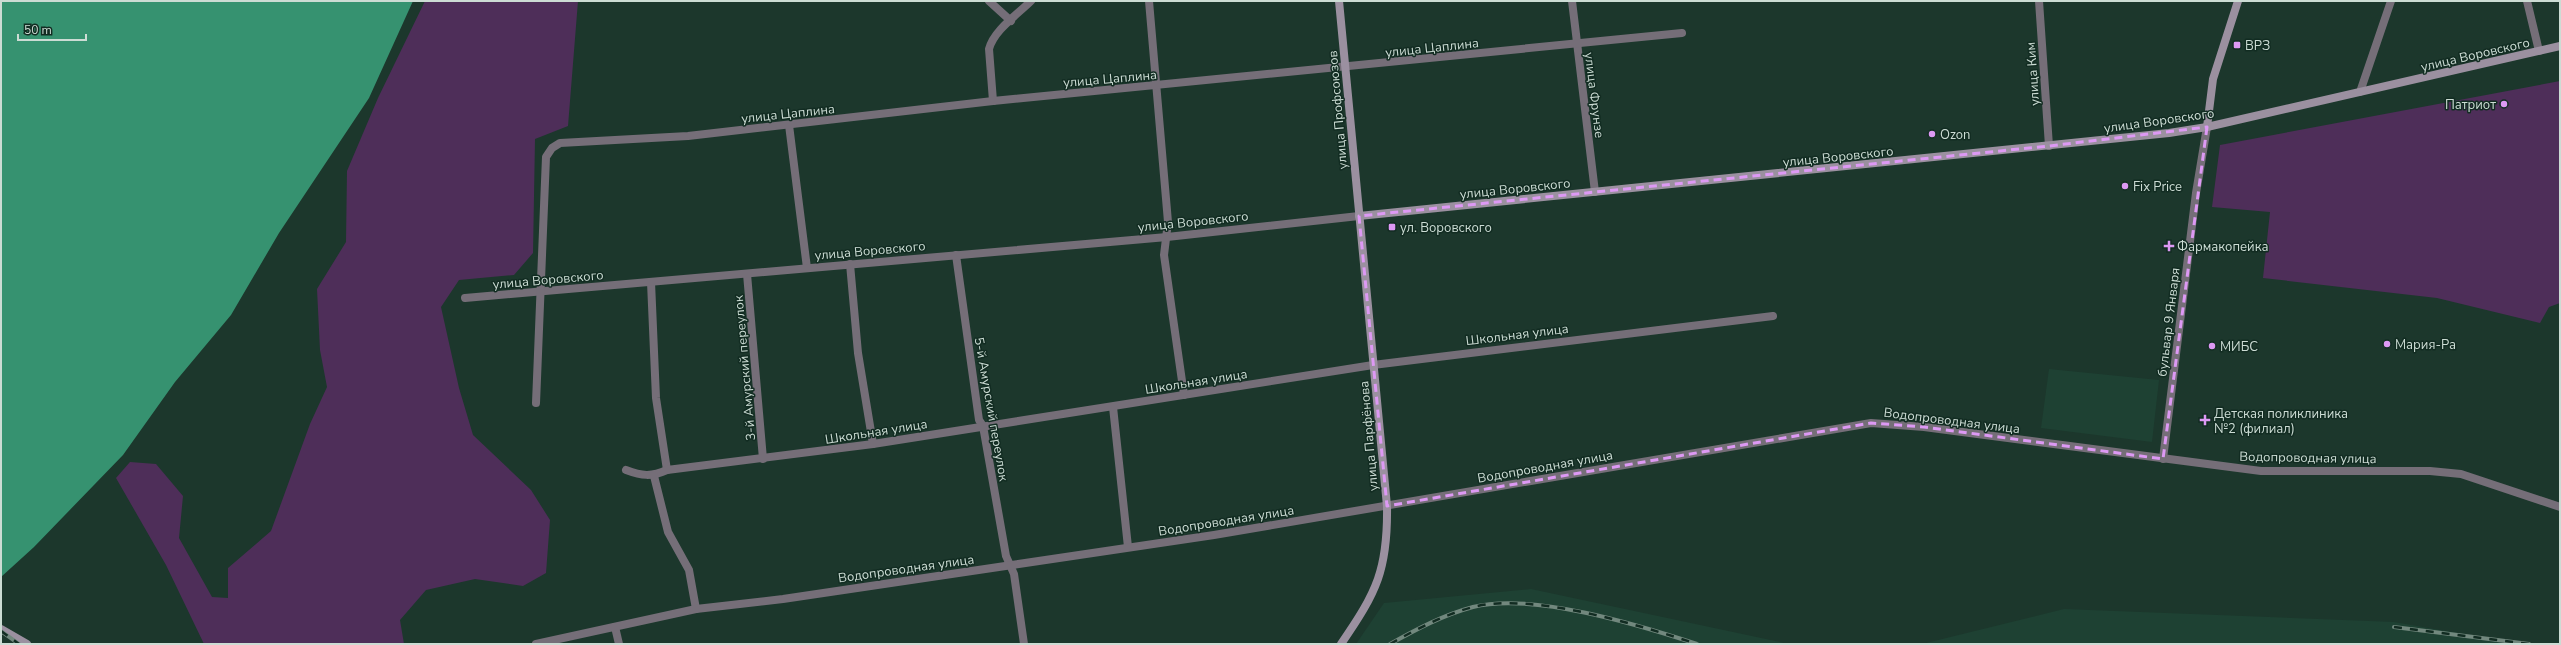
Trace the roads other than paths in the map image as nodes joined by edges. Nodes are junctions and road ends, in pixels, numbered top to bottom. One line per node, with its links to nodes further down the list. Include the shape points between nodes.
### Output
1 (989, 1): 10 (street)
2 (1031, 1): 10 (street)
3 (1149, 1): 16 (street)
4 (1339, 1): 15 (main road, улица Профсоюзов)
5 (1572, 1): 12 (street, улица Фрунзе)
6 (2039, 1): 21 (street, улица Ким)
7 (2238, 1): 20 (main road, бульвар 9 Января, via 2213,79)
8 (2391, 1): 17 (street)
9 (2527, 1): 14 (street)
10 (1011, 21): 18 (street, via 997,33 989,49)
11 (1682, 33): 12 (street, улица Цаплина)
12 (1576, 44): 15 (street, улица Цаплина); 22 (street, улица Фрунзе)
13 (2560, 46): 14 (main road, улица Воровского)
14 (2539, 51): 17 (main road, улица Воровского)
15 (1346, 68): 16 (street, улица Цаплина); 23 (main road, улица Профсоюзов)
16 (1156, 86): 18 (street, улица Цаплина); 24 (street, via 1168,222)
17 (2360, 92): 20 (main road, улица Воровского)
18 (993, 101): 19 (street, улица Цаплина)
19 (789, 125): 27 (street); 30 (street, улица Цаплина, via 688,136 560,143 552,148 546,157)
20 (2207, 127): 21 (main road, улица Воровского); 40 (street, бульвар 9 Января, via 2196,193)
21 (2049, 146): 22 (main road, улица Воровского)
22 (1595, 192): 23 (main road, улица Воровского)
23 (1359, 216): 24 (street, улица Воровского); 33 (main road, улица Парфёнова)
24 (1167, 237): 25 (street, улица Воровского); 34 (street, via 1164,255)
25 (956, 255): 26 (street, улица Воровского); 37 (street, 5-й Амурский переулок, via 979,420)
26 (850, 264): 27 (street, улица Воровского); 38 (street, via 858,353)
27 (807, 268): 28 (street, улица Воровского)
28 (747, 274): 29 (street, улица Воровского); 39 (street, 3-й Амурский переулок)
29 (651, 282): 30 (street, улица Воровского); 42 (street, via 656,398)
30 (541, 290): 31 (street, улица Воровского); 35 (street)
31 (464, 298)
32 (1773, 316): 33 (street, Школьная улица)
33 (1373, 365): 34 (street, Школьная улица); 44 (main road, улица Парфёнова)
34 (1184, 394): 36 (street, Школьная улица)
35 (536, 403)
36 (1114, 407): 37 (street, Школьная улица); 46 (street)
37 (983, 426): 38 (street, Школьная улица); 47 (street, 5-й Амурский переулок)
38 (873, 444): 39 (street, Школьная улица)
39 (763, 459): 42 (street, Школьная улица)
40 (2163, 459): 44 (street, Водопроводная улица, via 1924,427 1870,423); 45 (street, Водопроводная улица, via 2261,471 2430,471 2461,474)
41 (626, 470): 43 (street)
42 (667, 470): 43 (street, Школьная улица)
43 (654, 476): 48 (street, via 668,532 689,570)
44 (1387, 506): 46 (street, Водопроводная улица); 55 (main road, улица Парфёнова, via 1385,558 1379,579 1367,604)
45 (2560, 507)
46 (1128, 547): 47 (street, Водопроводная улица)
47 (1009, 565): 48 (street, Водопроводная улица, via 783,599); 54 (street, 5-й Амурский переулок, via 1014,574)
48 (696, 609): 49 (street, Водопроводная улица)
49 (615, 627): 52 (street, Водопроводная улица); 53 (street)
50 (1, 629): 51 (main road)
51 (27, 644)
52 (536, 644)
53 (619, 644)
54 (1024, 644)
55 (1341, 644)

